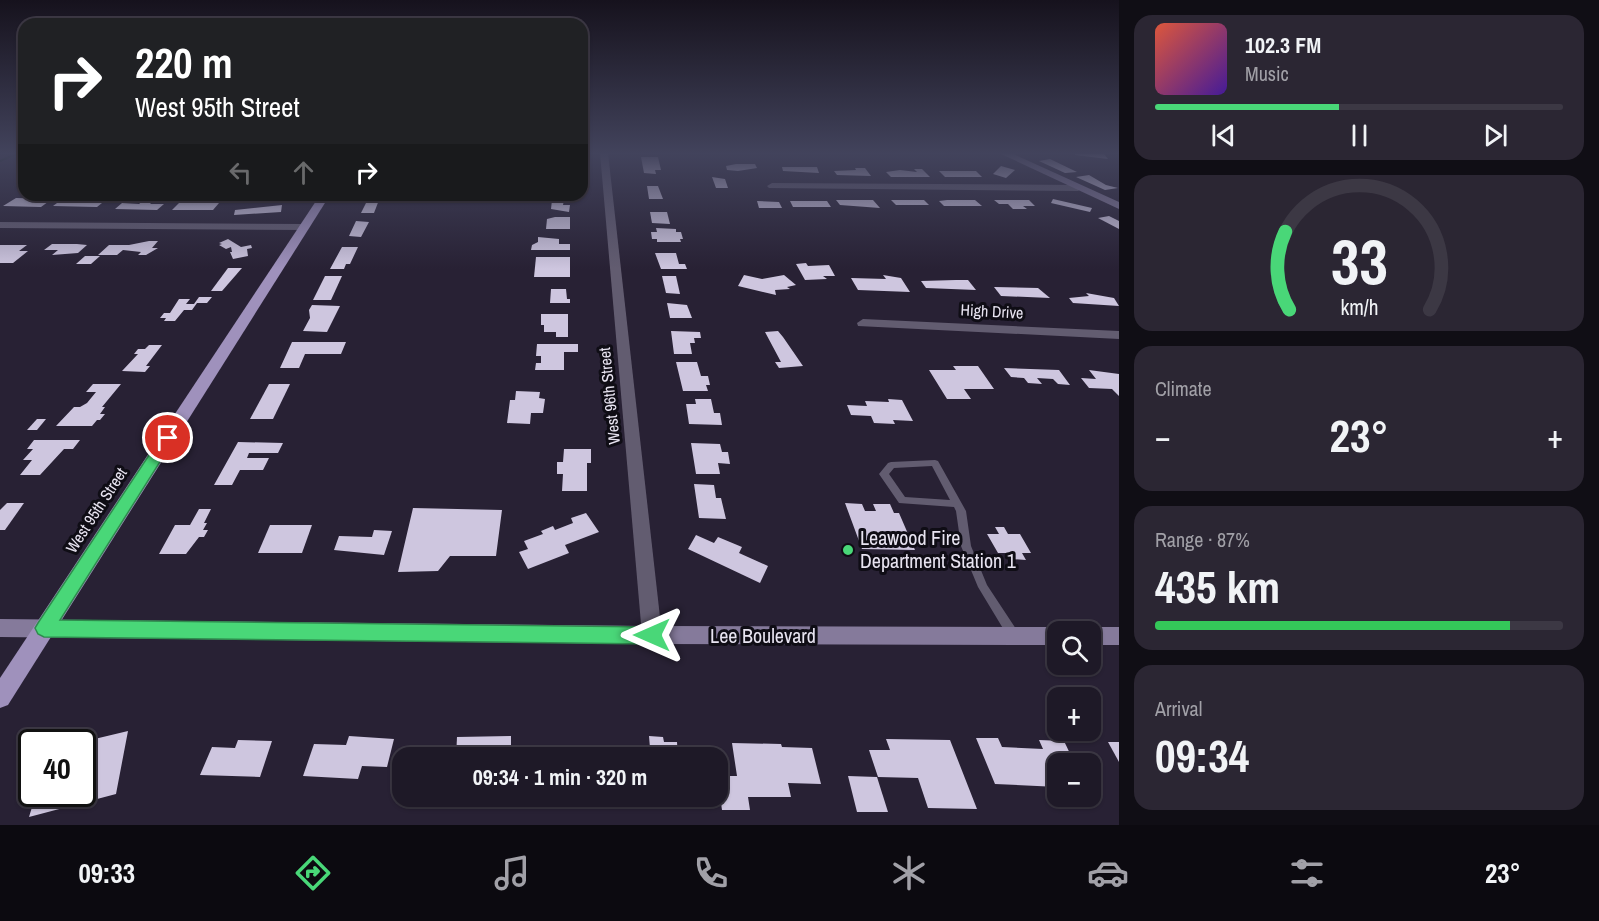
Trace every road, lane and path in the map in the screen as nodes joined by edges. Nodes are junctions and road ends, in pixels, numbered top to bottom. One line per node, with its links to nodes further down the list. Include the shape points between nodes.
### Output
1 (608, 192): 12 (street, West 96th Street)
2 (1086, 192): 4 (street)
3 (321, 201): 6 (main road, West 95th Street)
4 (1119, 206)
5 (0, 225): 6 (street)
6 (304, 227): 11 (main road, West 95th Street)
7 (863, 323): 8 (street, High Drive)
8 (1119, 335)
9 (957, 504): 9 (lane, via 935,463 891,465 884,474 902,500); 13 (lane, via 966,546 983,587)
10 (0, 628): 11 (street, Lee Boulevard)
11 (44, 628): 12 (street, Lee Boulevard); 17 (main road, West 95th Street)
12 (652, 635): 13 (street, Lee Boulevard)
13 (1015, 636): 14 (street, Lee Boulevard)
14 (1047, 636)
15 (1101, 636): 16 (street)
16 (1119, 636)
17 (0, 697)

